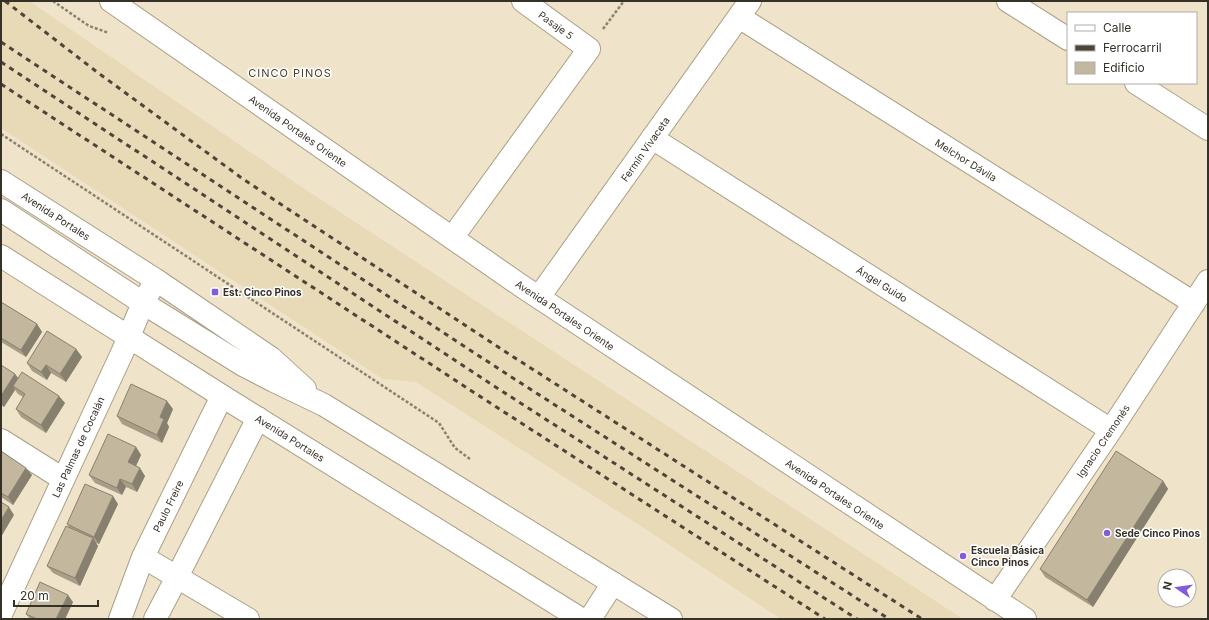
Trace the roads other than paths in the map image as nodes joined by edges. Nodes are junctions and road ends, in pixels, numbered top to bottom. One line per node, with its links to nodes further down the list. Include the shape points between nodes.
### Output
1 (111, 1): 11 (street, Avenida Portales Oriente)
2 (523, 1): 11 (street, Pasaje 5, via 589,49)
3 (1008, 1): 5 (street)
4 (744, 9): 8 (street, Fermín Vivaceta); 17 (street, Melchor Dávila)
5 (1067, 38)
6 (1138, 84): 7 (street)
7 (1208, 130)
8 (652, 138): 15 (street, Fermín Vivaceta); 22 (street, Ángel Guido)
9 (1, 181): 13 (street, Avenida Portales)
10 (1, 210): 16 (street, Avenida Portales)
11 (452, 238): 15 (street, Avenida Portales Oriente)
12 (1, 256): 18 (street, Avenida Portales)
13 (156, 280): 16 (street, Las Palmas de Cocalán); 20 (street, Avenida Portales, via 271,358)
14 (1208, 281): 17 (street, Ignacio Cremonés)
15 (539, 298): 29 (street, Avenida Portales Oriente)
16 (143, 302): 18 (street, Las Palmas de Cocalán); 20 (street, Avenida Portales, via 243,365)
17 (1194, 303): 22 (street, Ignacio Cremonés)
18 (129, 336): 19 (street, Avenida Portales); 24 (street, Las Palmas de Cocalán)
19 (222, 396): 21 (street, Avenida Portales); 25 (street, Paulo Freire)
20 (324, 405): 27 (street, Avenida Portales)
21 (258, 418): 26 (street); 33 (street, Avenida Portales)
22 (1111, 430): 29 (street, Ignacio Cremonés)
23 (1, 440): 24 (street)
24 (63, 479): 28 (street, Las Palmas de Cocalán)
25 (143, 557): 26 (street); 30 (street, Paulo Freire)
26 (178, 577): 31 (street); 32 (street)
27 (613, 583): 34 (street); 35 (street, Avenida Portales)
28 (4, 600)
29 (995, 600): 36 (street, Avenida Portales Oriente)
30 (120, 619)
31 (155, 619)
32 (248, 619)
33 (581, 619)
34 (590, 619)
35 (671, 619)
36 (1025, 619)

